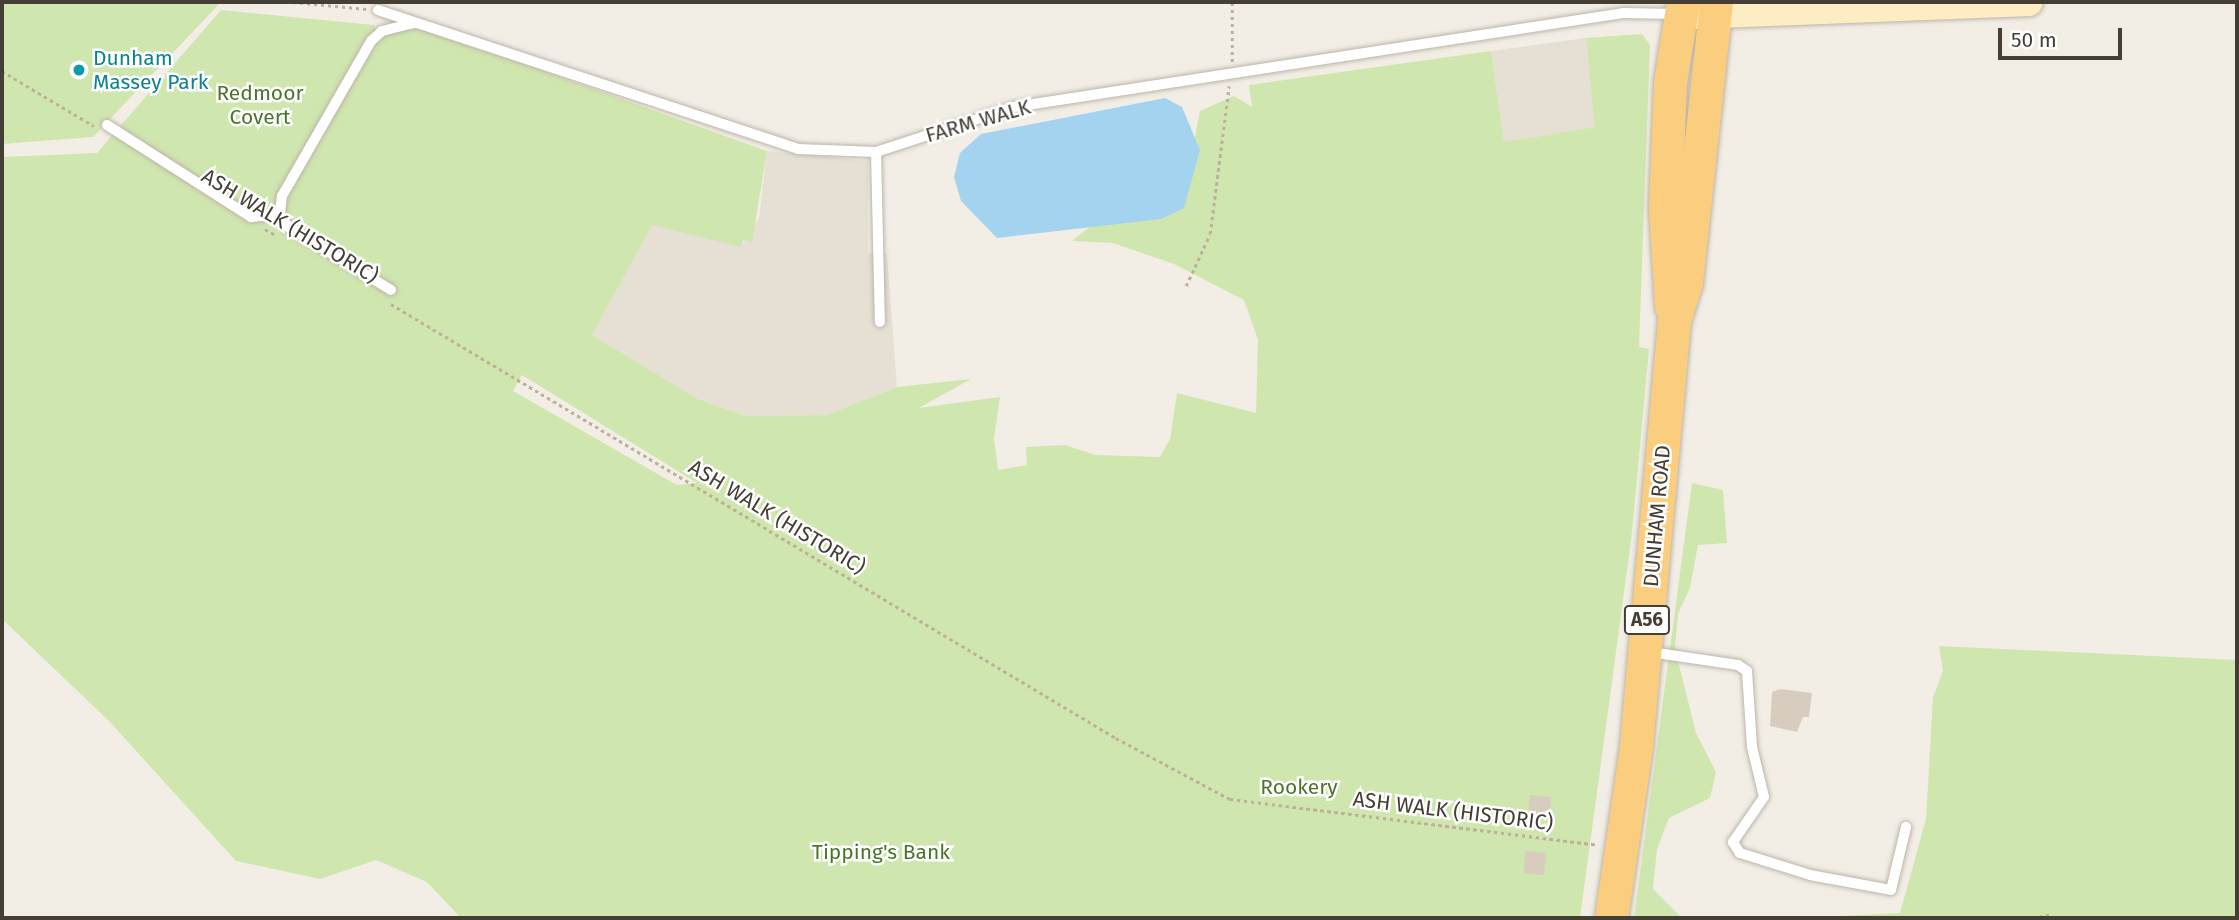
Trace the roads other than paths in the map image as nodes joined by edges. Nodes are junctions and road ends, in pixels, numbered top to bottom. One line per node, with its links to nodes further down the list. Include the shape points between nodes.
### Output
1 (2029, 2): 4 (main road)
2 (1682, 8): 4 (main road); 7 (lane, FARM WALK, via 1231,71 1014,107); 10 (highway, DUNHAM ROAD / A56, via 1670,82 1665,207 1665,280)
3 (379, 10): 5 (lane, FARM WALK)
4 (1715, 10): 10 (highway, DUNHAM ROAD / A56, via 1686,282)
5 (418, 22): 7 (lane, FARM WALK, via 799,149); 8 (lane, via 382,31 371,41 282,196)
6 (102, 127): 8 (lane, via 251,217)
7 (876, 152): 11 (lane)
8 (280, 214): 9 (lane, via 288,227 319,250)
9 (391, 290)
10 (1674, 321): 12 (highway, DUNHAM ROAD / A56)
11 (880, 323)
12 (1644, 651): 13 (lane, via 1747,671 1752,747 1764,797 1733,842 1740,853 1810,875 1891,890); 14 (highway, DUNHAM ROAD / A56)
13 (1906, 827)
14 (1611, 918)

